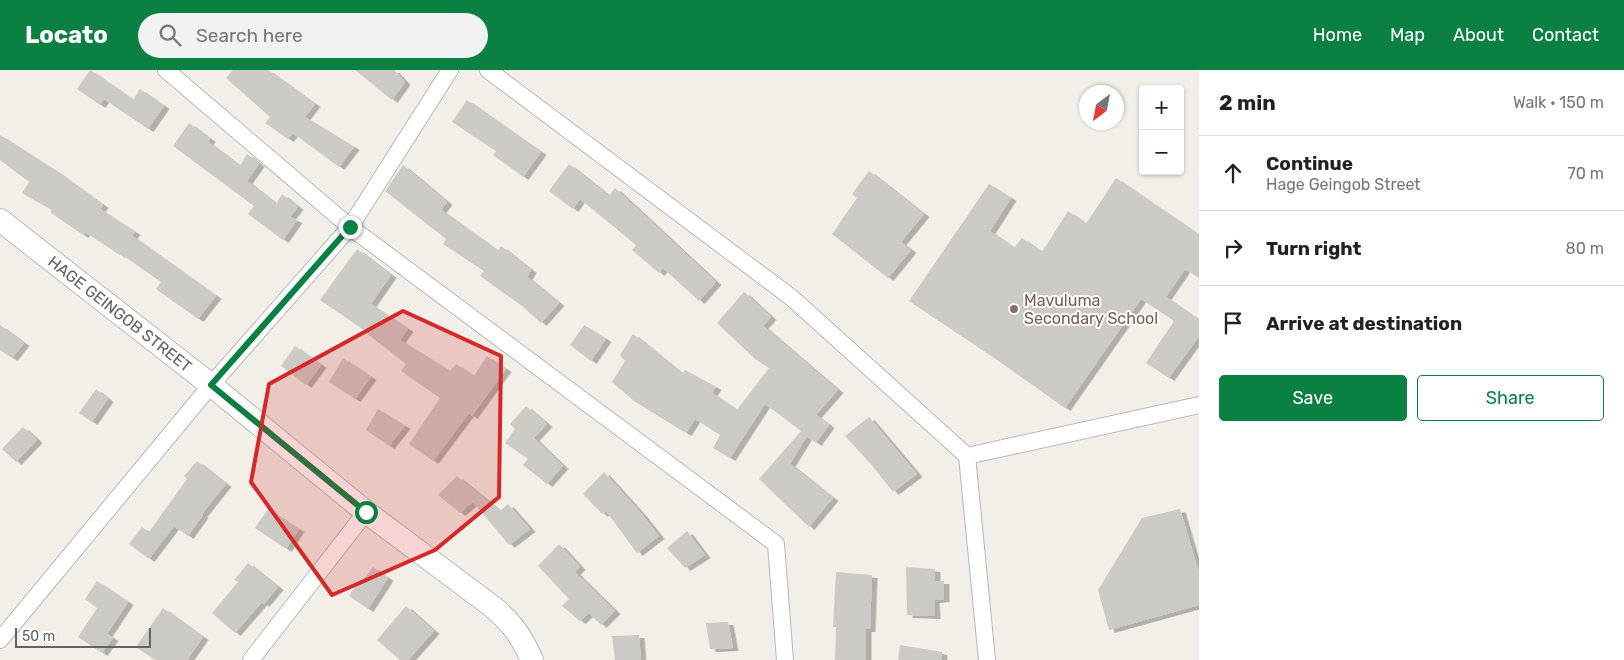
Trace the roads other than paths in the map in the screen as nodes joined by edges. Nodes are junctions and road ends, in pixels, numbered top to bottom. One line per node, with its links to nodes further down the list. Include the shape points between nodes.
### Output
1 (166, 70): 5 (street)
2 (450, 70): 5 (street)
3 (488, 70): 8 (street, via 792,298)
4 (0, 220): 6 (street, HAGE GEINGOB STREET)
5 (350, 227): 6 (street); 13 (street, via 776,544)
6 (211, 385): 9 (street, HAGE GEINGOB STREET); 10 (street)
7 (1199, 405): 8 (street)
8 (966, 456): 14 (street)
9 (366, 512): 11 (street); 12 (street, HAGE GEINGOB STREET, via 505,616 520,635)
10 (0, 640)
11 (251, 660)
12 (532, 660)
13 (786, 660)
14 (987, 660)

